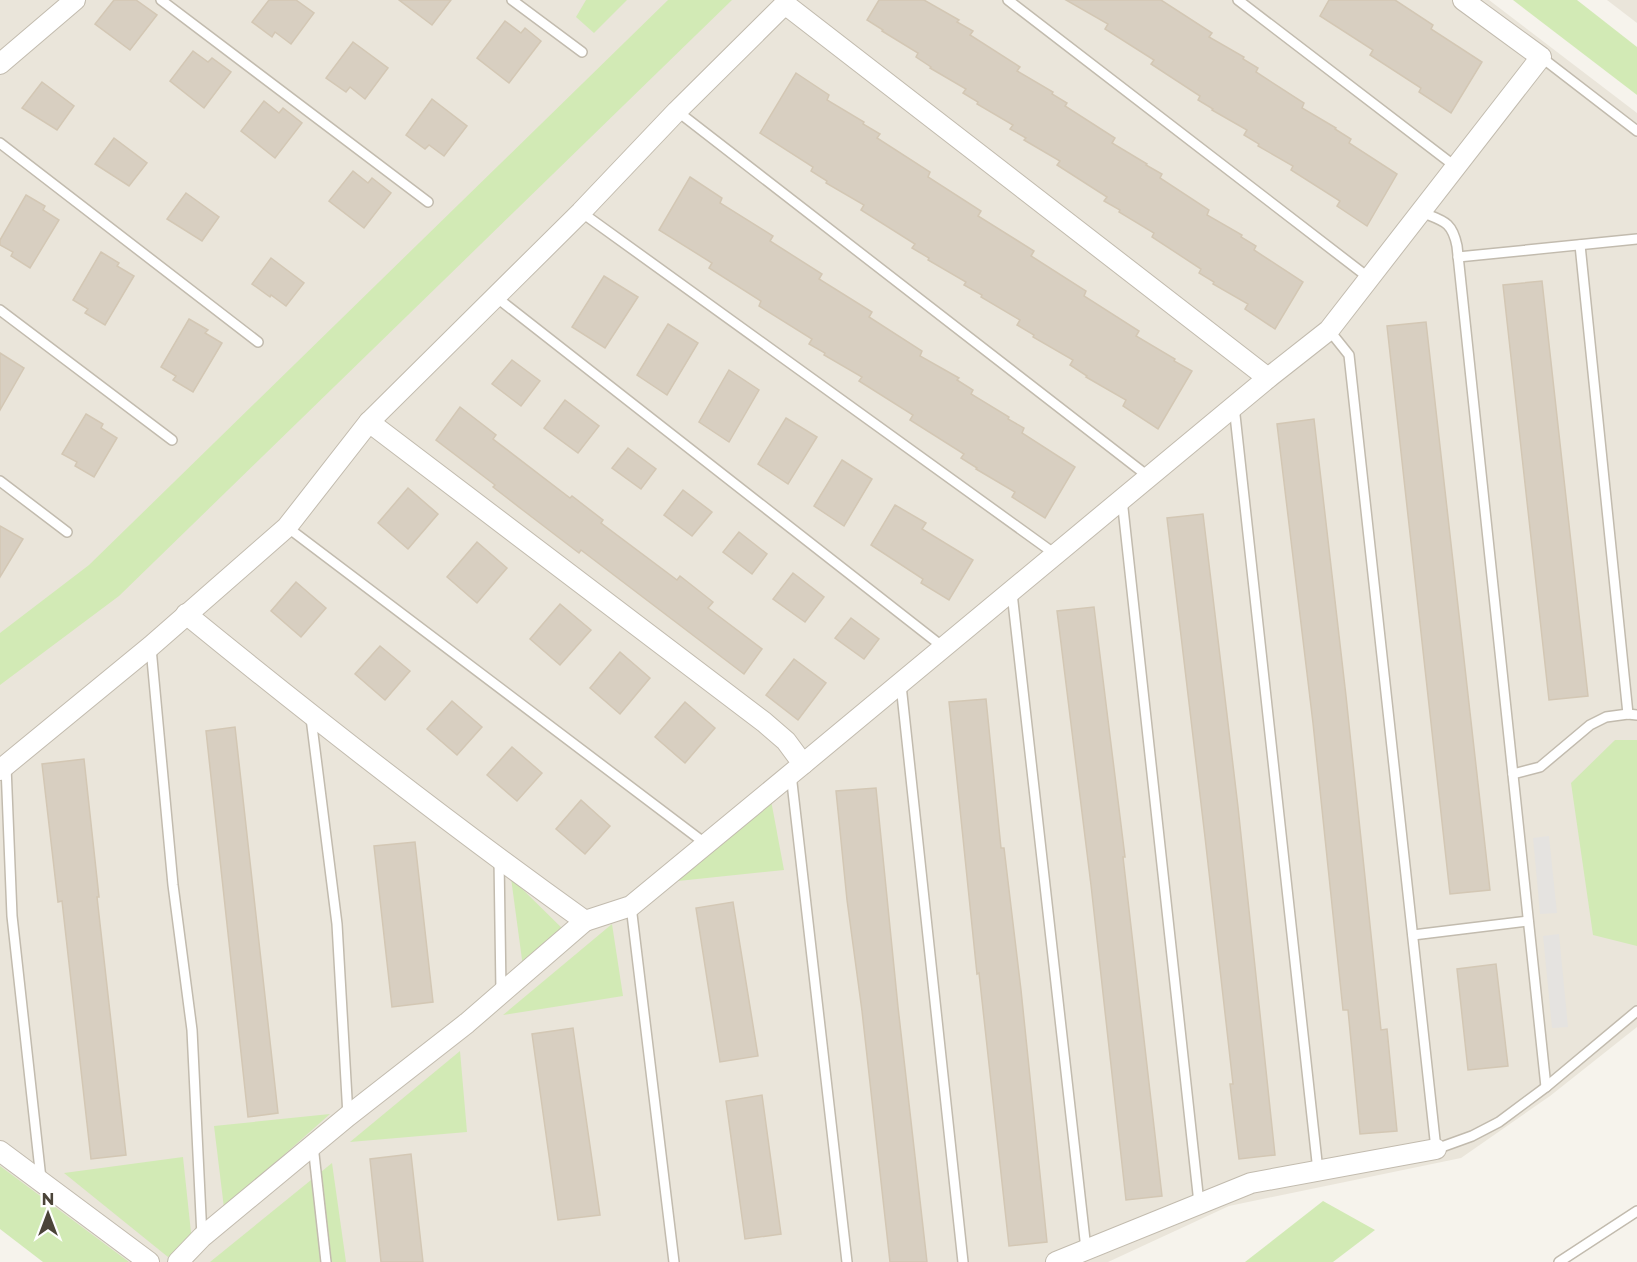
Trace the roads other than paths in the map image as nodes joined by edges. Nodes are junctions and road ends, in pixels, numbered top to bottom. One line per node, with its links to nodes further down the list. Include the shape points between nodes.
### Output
1 (75, 0): 10 (street)
2 (161, 0): 15 (lane)
3 (512, 0): 8 (lane)
4 (1008, 0): 21 (lane)
5 (1238, 0): 14 (lane)
6 (1463, 0): 9 (street)
7 (788, 2): 11 (street); 26 (street)
8 (582, 52)
9 (1541, 57): 12 (lane); 14 (street)
10 (0, 64)
11 (677, 111): 16 (street); 30 (lane)
12 (1637, 130)
13 (0, 143): 25 (lane)
14 (1456, 167): 17 (street)
15 (428, 201)
16 (581, 212): 22 (street); 35 (lane)
17 (1421, 212): 20 (lane, via 1454,230); 21 (street)
18 (1637, 239): 19 (lane)
19 (1580, 245): 20 (lane); 41 (lane)
20 (1458, 257): 45 (lane)
21 (1369, 278): 24 (street)
22 (496, 297): 28 (street); 39 (lane)
23 (0, 310): 29 (lane)
24 (1329, 330): 26 (street); 51 (lane, via 1349,355)
25 (258, 342)
26 (1268, 378): 27 (street)
27 (1234, 406): 30 (street); 59 (lane)
28 (369, 422): 33 (street); 44 (street, via 764,722 786,741)
29 (172, 440)
30 (1149, 477): 32 (street)
31 (0, 481): 34 (lane)
32 (1122, 499): 35 (street); 61 (lane)
33 (287, 527): 37 (street); 46 (lane)
34 (67, 532)
35 (1055, 554): 36 (street)
36 (1012, 590): 39 (street); 64 (lane)
37 (186, 614): 38 (street); 42 (street)
38 (151, 645): 43 (street); 63 (lane, via 173,885 192,1030)
39 (943, 647): 40 (street)
40 (901, 682): 44 (street); 70 (lane)
41 (1632, 714): 45 (lane, via 1606,717 1590,725 1540,767)
42 (311, 715): 47 (street); 55 (lane, via 337,924)
43 (3, 768): 60 (lane, via 12,915)
44 (797, 769): 46 (street); 69 (lane)
45 (1513, 774): 50 (lane)
46 (706, 844): 48 (street)
47 (499, 859): 49 (street); 52 (lane)
48 (632, 906): 49 (street); 68 (lane)
49 (585, 921): 52 (street)
50 (1528, 921): 51 (lane); 54 (lane)
51 (1413, 935): 57 (lane)
52 (501, 992): 55 (street)
53 (1637, 1011): 54 (lane)
54 (1546, 1087): 57 (lane, via 1499,1122 1472,1137)
55 (348, 1116): 56 (street)
56 (313, 1145): 63 (street); 67 (lane)
57 (1436, 1149): 59 (street)
58 (0, 1151): 60 (street)
59 (1318, 1171): 61 (street, via 1251,1183)
60 (42, 1183): 65 (street)
61 (1199, 1204): 64 (street)
62 (1637, 1211): 72 (lane)
63 (202, 1237): 66 (street)
64 (1086, 1249): 71 (street)
65 (149, 1262)
66 (178, 1262)
67 (326, 1262)
68 (674, 1262)
69 (847, 1262)
70 (963, 1262)
71 (1056, 1262)
72 (1560, 1262)

